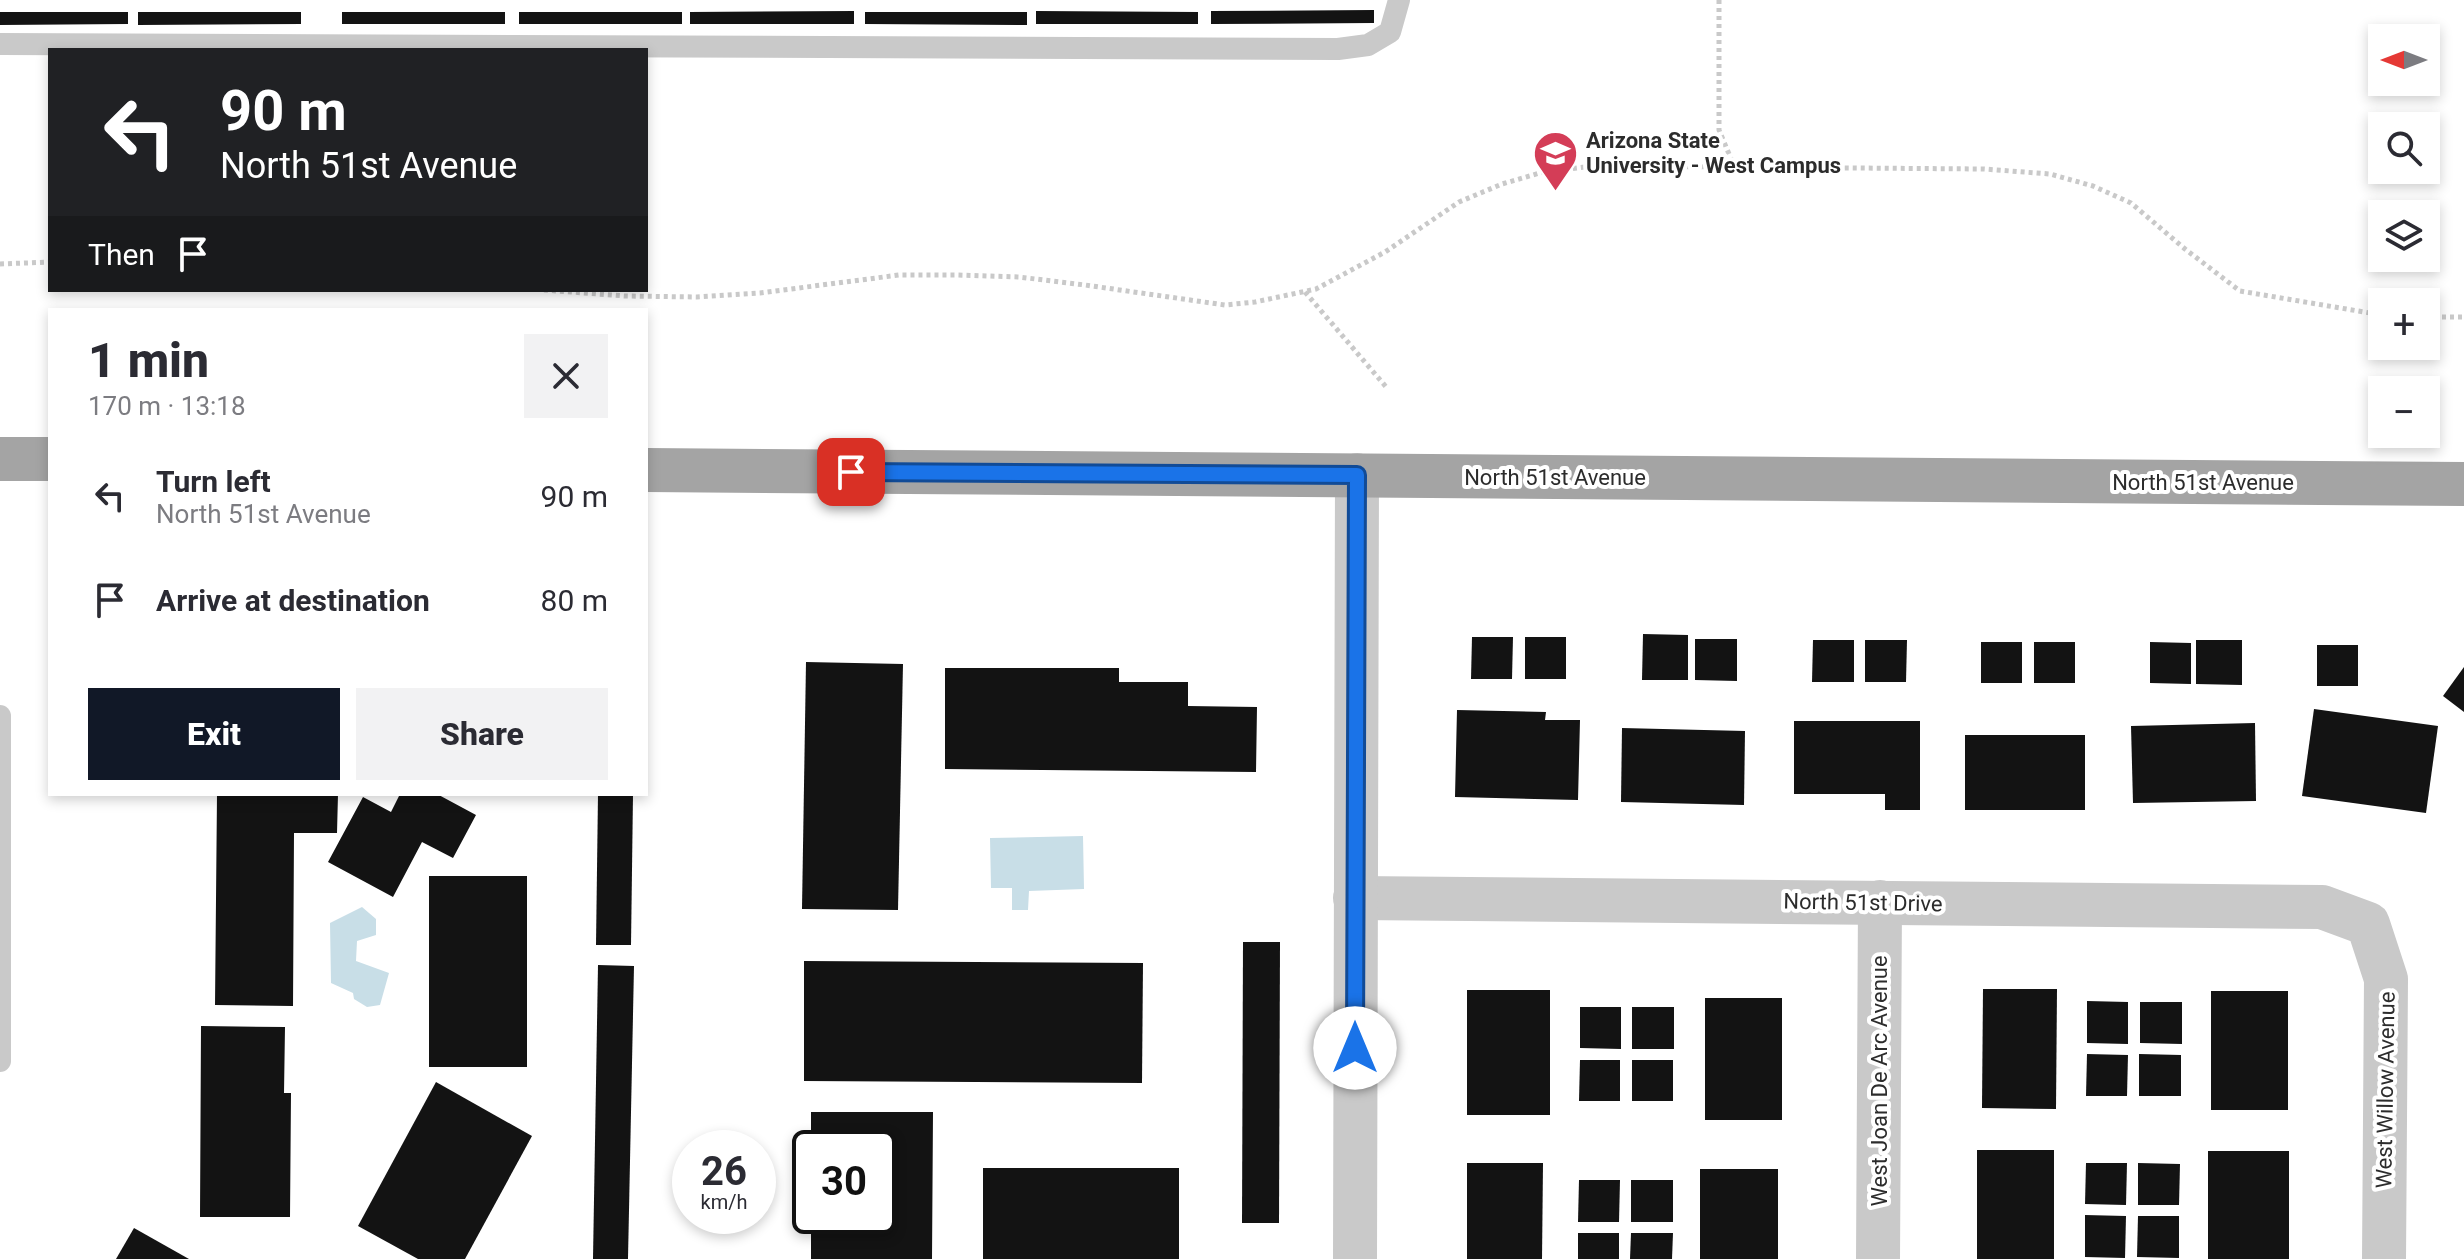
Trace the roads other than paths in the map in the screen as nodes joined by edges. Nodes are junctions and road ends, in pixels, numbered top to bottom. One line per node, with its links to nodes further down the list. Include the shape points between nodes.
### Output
1 (1399, 0): 2 (lane, via 1390,32 1368,45 1338,49)
2 (0, 44)
3 (0, 459): 4 (main road)
4 (48, 459)
5 (648, 470): 6 (main road, North 51st Avenue)
6 (1357, 475): 7 (main road, North 51st Avenue); 9 (street)
7 (2464, 484)
8 (0, 716): 12 (lane)
9 (1355, 898): 10 (street, North 51st Drive); 13 (street)
10 (1880, 902): 11 (street, North 51st Drive, via 2322,907); 14 (street, West Joan De Arc Avenue)
11 (2368, 924): 15 (street, West Willow Avenue, via 2386,979)
12 (0, 1061)
13 (1355, 1259)
14 (1878, 1259)
15 (2384, 1259)

